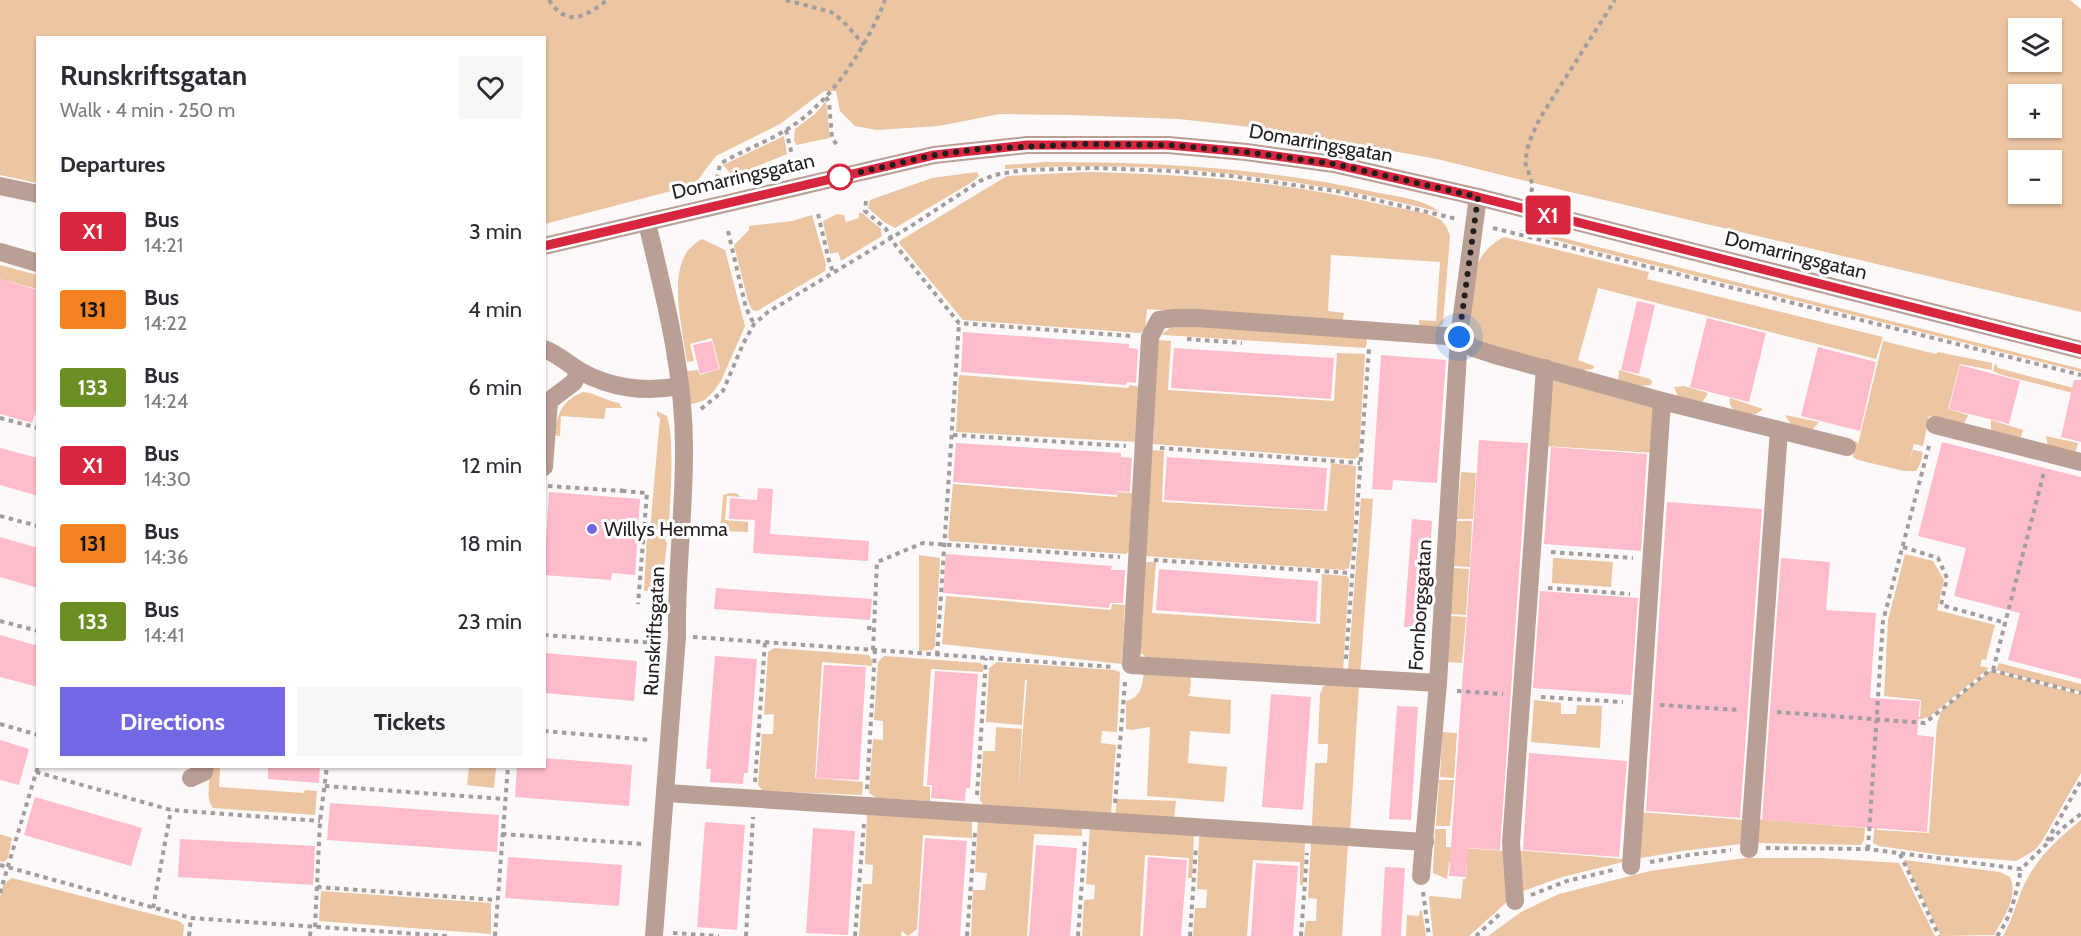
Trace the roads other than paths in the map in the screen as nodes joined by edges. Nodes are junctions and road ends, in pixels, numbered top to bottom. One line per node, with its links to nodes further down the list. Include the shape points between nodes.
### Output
1 (0, 186): 2 (street)
2 (36, 194)
3 (1478, 197): 4 (street, Domarringsgatan, via 1334,164 1246,152 1168,145 1027,145 934,155); 8 (street, Fornborgsgatan); 10 (street, Domarringsgatan)
4 (646, 223): 5 (street, Domarringsgatan); 13 (street, Runskriftsgatan, via 670,316)
5 (546, 246)
6 (0, 252): 7 (street)
7 (36, 261)
8 (1459, 337): 11 (street, via 1473,348); 21 (street, Fornborgsgatan); 21 (street, via 1159,320 1150,337 1129,667)
9 (546, 350): 12 (street)
10 (2081, 350)
11 (1545, 368): 15 (street); 27 (street, via 1511,843)
12 (579, 371): 13 (street, via 632,389); 14 (street, via 574,382)
13 (679, 386): 22 (street, Runskriftsgatan, via 684,452)
14 (547, 401): 18 (street)
15 (1662, 401): 17 (street); 25 (street)
16 (1935, 425): 20 (street)
17 (1779, 430): 19 (street); 24 (street)
18 (546, 432)
19 (1847, 447)
20 (2081, 462)
21 (1437, 686): 23 (street, Fornborgsgatan)
22 (666, 793): 23 (street); 28 (street, Runskriftsgatan)
23 (1425, 842): 26 (street, Fornborgsgatan)
24 (1749, 849)
25 (1631, 866)
26 (1421, 876)
27 (1515, 901)
28 (654, 934)

